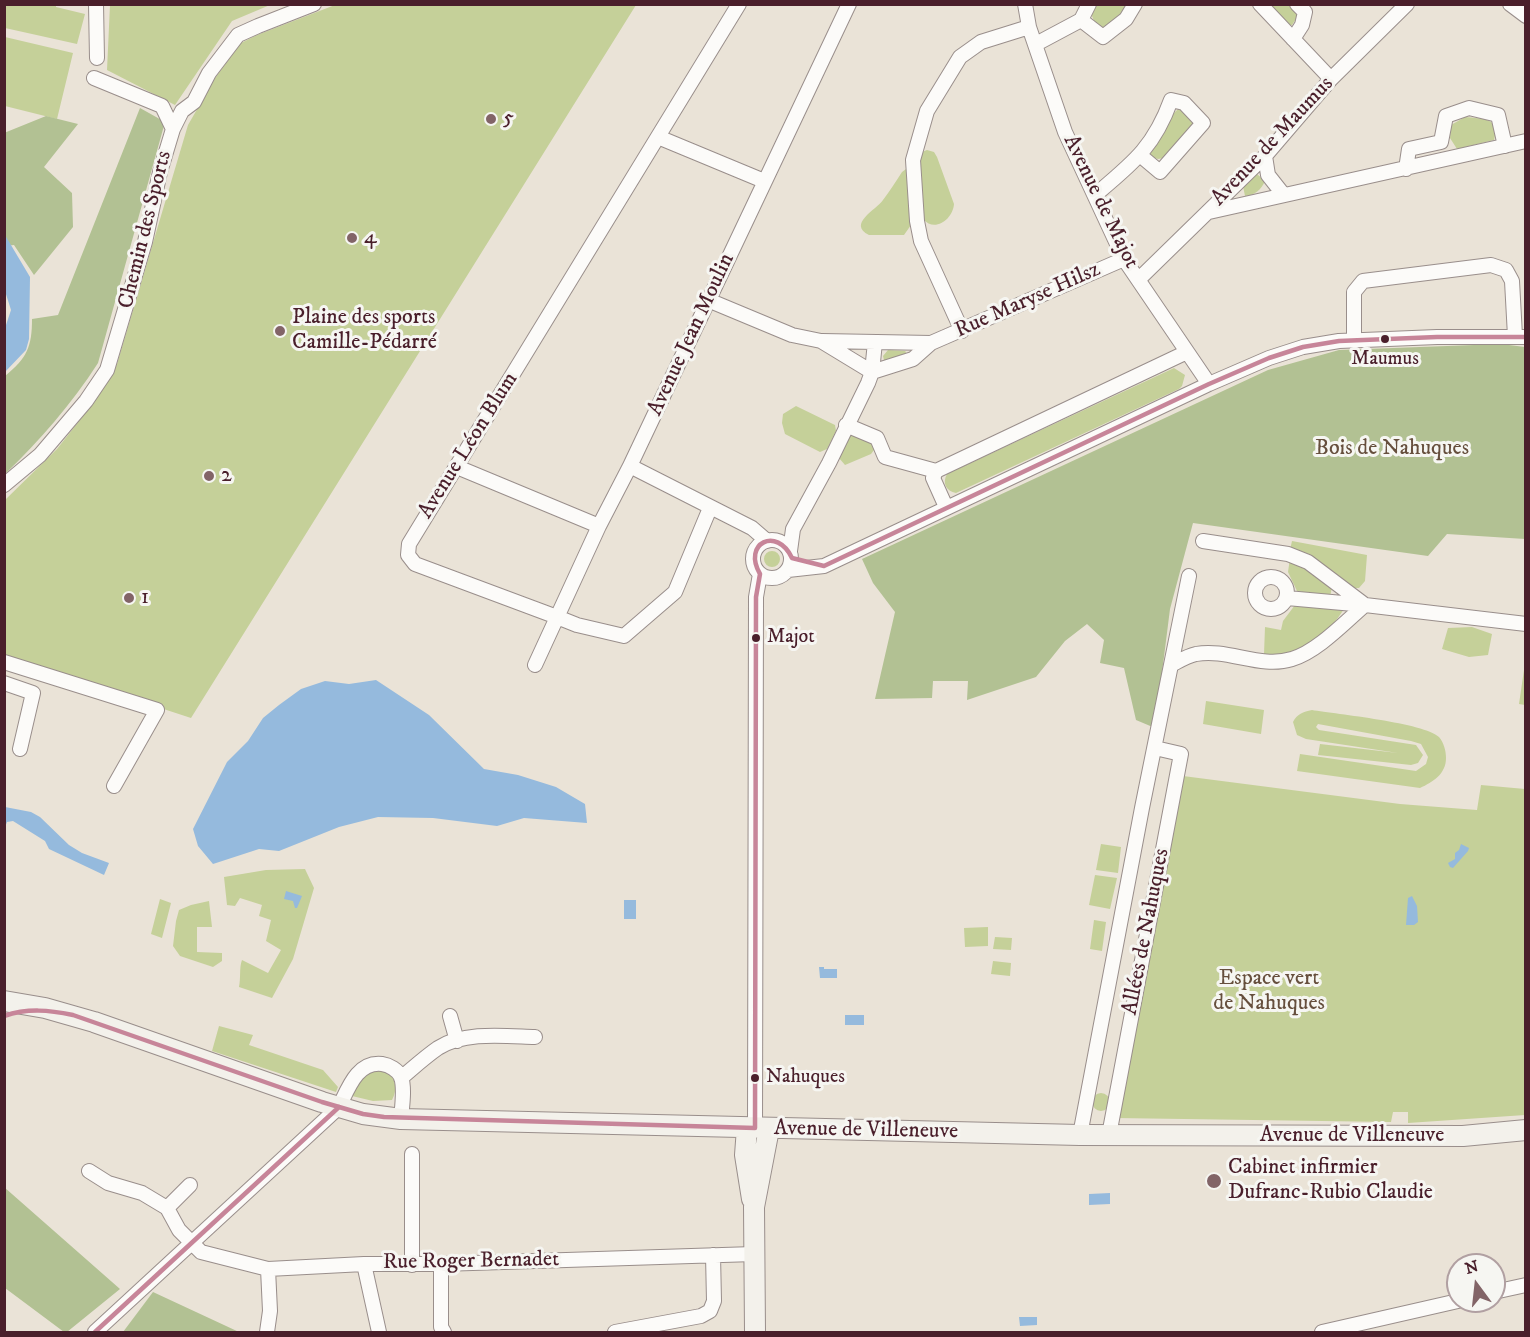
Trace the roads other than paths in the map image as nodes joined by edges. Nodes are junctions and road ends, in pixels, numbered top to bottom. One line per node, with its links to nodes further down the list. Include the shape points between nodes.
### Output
1 (96, 4): 17 (street)
2 (314, 4): 20 (street, Chemin des Sports, via 238,35)
3 (739, 4): 21 (street, Avenue Léon Blum)
4 (849, 4): 27 (street, Avenue Jean Moulin)
5 (1025, 4): 14 (street, Avenue de Majot)
6 (1089, 4): 13 (street)
7 (1135, 4): 13 (street, via 1126,19 1103,37)
8 (1260, 4): 15 (street)
9 (1297, 4): 15 (street, via 1305,12)
10 (1407, 4): 19 (street, Avenue de Maumus)
11 (1510, 4): 12 (street)
12 (1526, 16)
13 (1081, 20): 16 (street)
14 (1029, 27): 16 (street, Avenue de Majot); 34 (street, via 981,42 960,57 927,111 913,160 921,241)
15 (1293, 39): 19 (street)
16 (1036, 44): 29 (street, Avenue de Majot, via 1065,132)
17 (97, 58)
18 (94, 78): 20 (street, via 162,106)
19 (1331, 79): 25 (street, Avenue de Maumus)
20 (172, 129): 47 (street, Chemin des Sports, via 145,242 107,370 40,455)
21 (658, 137): 27 (street); 45 (street, Avenue Léon Blum)
22 (1526, 141): 23 (street)
23 (1505, 146): 26 (street); 26 (street, via 1498,115 1469,108 1446,116 1441,142 1409,149)
24 (1141, 156): 24 (street, via 1163,122 1171,100 1184,103 1203,123 1160,172); 29 (street)
25 (1265, 156): 28 (street, via 1268,175); 30 (street, Avenue de Maumus)
26 (1406, 169): 28 (street)
27 (764, 181): 33 (street, Avenue Jean Moulin)
28 (1283, 194): 30 (street)
29 (1095, 195): 31 (street, Avenue de Majot)
30 (1207, 212): 32 (street, Avenue de Maumus)
31 (1124, 259): 32 (street, Avenue de Majot); 34 (street, Rue Maryse Hilsz)
32 (1139, 279): 40 (street, Avenue de Majot)
33 (708, 300): 37 (street, Rue Maryse Hilsz, via 792,335); 44 (street, Avenue Jean Moulin)
34 (962, 331): 39 (street, Rue Maryse Hilsz)
35 (1520, 336): 36 (street); 36 (street, via 1512,281 1506,270 1491,265 1363,281 1354,292)
36 (1354, 339): 42 (street, via 1303,347)
37 (821, 341): 38 (street, Rue Maryse Hilsz); 41 (street, Rue Maryse Hilsz)
38 (875, 342): 39 (street, Rue Maryse Hilsz); 41 (street)
39 (931, 343): 41 (street, Rue Maryse Hilsz, via 914,358)
40 (1187, 352): 42 (street, Avenue de Majot); 46 (street)
41 (872, 372): 43 (street)
42 (1209, 384): 48 (street)
43 (846, 425): 46 (street, via 877,438 885,456); 52 (street)
44 (630, 466): 49 (street); 50 (street, Avenue Jean Moulin)
45 (457, 467): 50 (street); 63 (street, Avenue Léon Blum, via 409,544 408,555 415,564)
46 (936, 471): 48 (street, via 933,478)
47 (4, 485)
48 (946, 507): 56 (street, via 824,566)
49 (710, 508): 51 (street); 63 (street, Avenue Léon Blum, via 675,592 624,636)
50 (599, 526): 63 (street, Avenue Jean Moulin)
51 (752, 528): 53 (street); 55 (street)
52 (793, 529): 53 (street); 56 (street)
53 (772, 541): 55 (street, via 762,543); 56 (street, via 786,546)
54 (1203, 542): 62 (street, via 1288,554 1308,562)
55 (754, 552): 57 (street, via 754,564)
56 (790, 560): 59 (street, via 780,577)
57 (760, 574): 59 (street); 60 (street)
58 (1189, 576): 67 (street, Allées de Nahuques)
59 (774, 579): 60 (street)
60 (756, 597): 82 (street)
61 (1287, 597): 62 (street)
62 (1365, 605): 64 (street); 67 (street, via 1294,659 1273,662 1207,653 1188,656)
63 (557, 617): 66 (street, Avenue Jean Moulin)
64 (1526, 624)
65 (4, 662): 71 (street, via 157,710)
66 (535, 665)
67 (1171, 665): 69 (street, Allées de Nahuques)
68 (4, 683): 70 (street, via 33,693)
69 (1155, 748): 84 (street, Allées de Nahuques); 85 (street, Allées de Nahuques, via 1181,754)
70 (20, 749)
71 (114, 786)
72 (4, 1001): 73 (main road, Avenue de Villeneuve)
73 (45, 1008): 74 (main road, Avenue de Villeneuve); 79 (main road, Avenue de Villeneuve)
74 (4, 1016)
75 (450, 1016): 77 (street)
76 (535, 1037): 77 (street, via 488,1035)
77 (457, 1041): 78 (street, via 440,1047)
78 (401, 1078): 79 (street, via 387,1064 367,1066 353,1079); 80 (street)
79 (339, 1107): 80 (main road, Avenue de Villeneuve); 92 (street)
80 (402, 1119): 81 (main road, Avenue de Villeneuve)
81 (712, 1128): 82 (main road, Avenue de Villeneuve); 87 (main road)
82 (757, 1128): 84 (main road, Avenue de Villeneuve); 87 (main road); 90 (main road)
83 (1526, 1130): 85 (main road, Avenue de Villeneuve, via 1463,1136)
84 (1080, 1135): 85 (main road, Avenue de Villeneuve)
85 (1109, 1135)
86 (412, 1154): 96 (street)
87 (745, 1155): 90 (main road)
88 (89, 1172): 91 (street, via 108,1183 142,1193)
89 (190, 1185): 91 (street)
90 (754, 1207): 93 (main road)
91 (167, 1208): 92 (street)
92 (193, 1244): 98 (street, Rue Roger Bernadet, via 201,1252); 102 (street)
93 (754, 1254): 94 (street, Rue Roger Bernadet); 107 (main road)
94 (713, 1255): 97 (street, Rue Roger Bernadet); 106 (street, via 711,1311)
95 (363, 1264): 96 (street, Rue Roger Bernadet); 98 (street, Rue Roger Bernadet); 104 (street)
96 (412, 1264): 97 (street, Rue Roger Bernadet)
97 (441, 1264): 105 (street)
98 (268, 1269): 103 (street)
99 (1526, 1285): 100 (street)
100 (1506, 1289)
101 (1446, 1304): 108 (street)
102 (96, 1332)
103 (267, 1332)
104 (379, 1332)
105 (444, 1332)
106 (615, 1332)
107 (755, 1332)
108 (1323, 1332)

